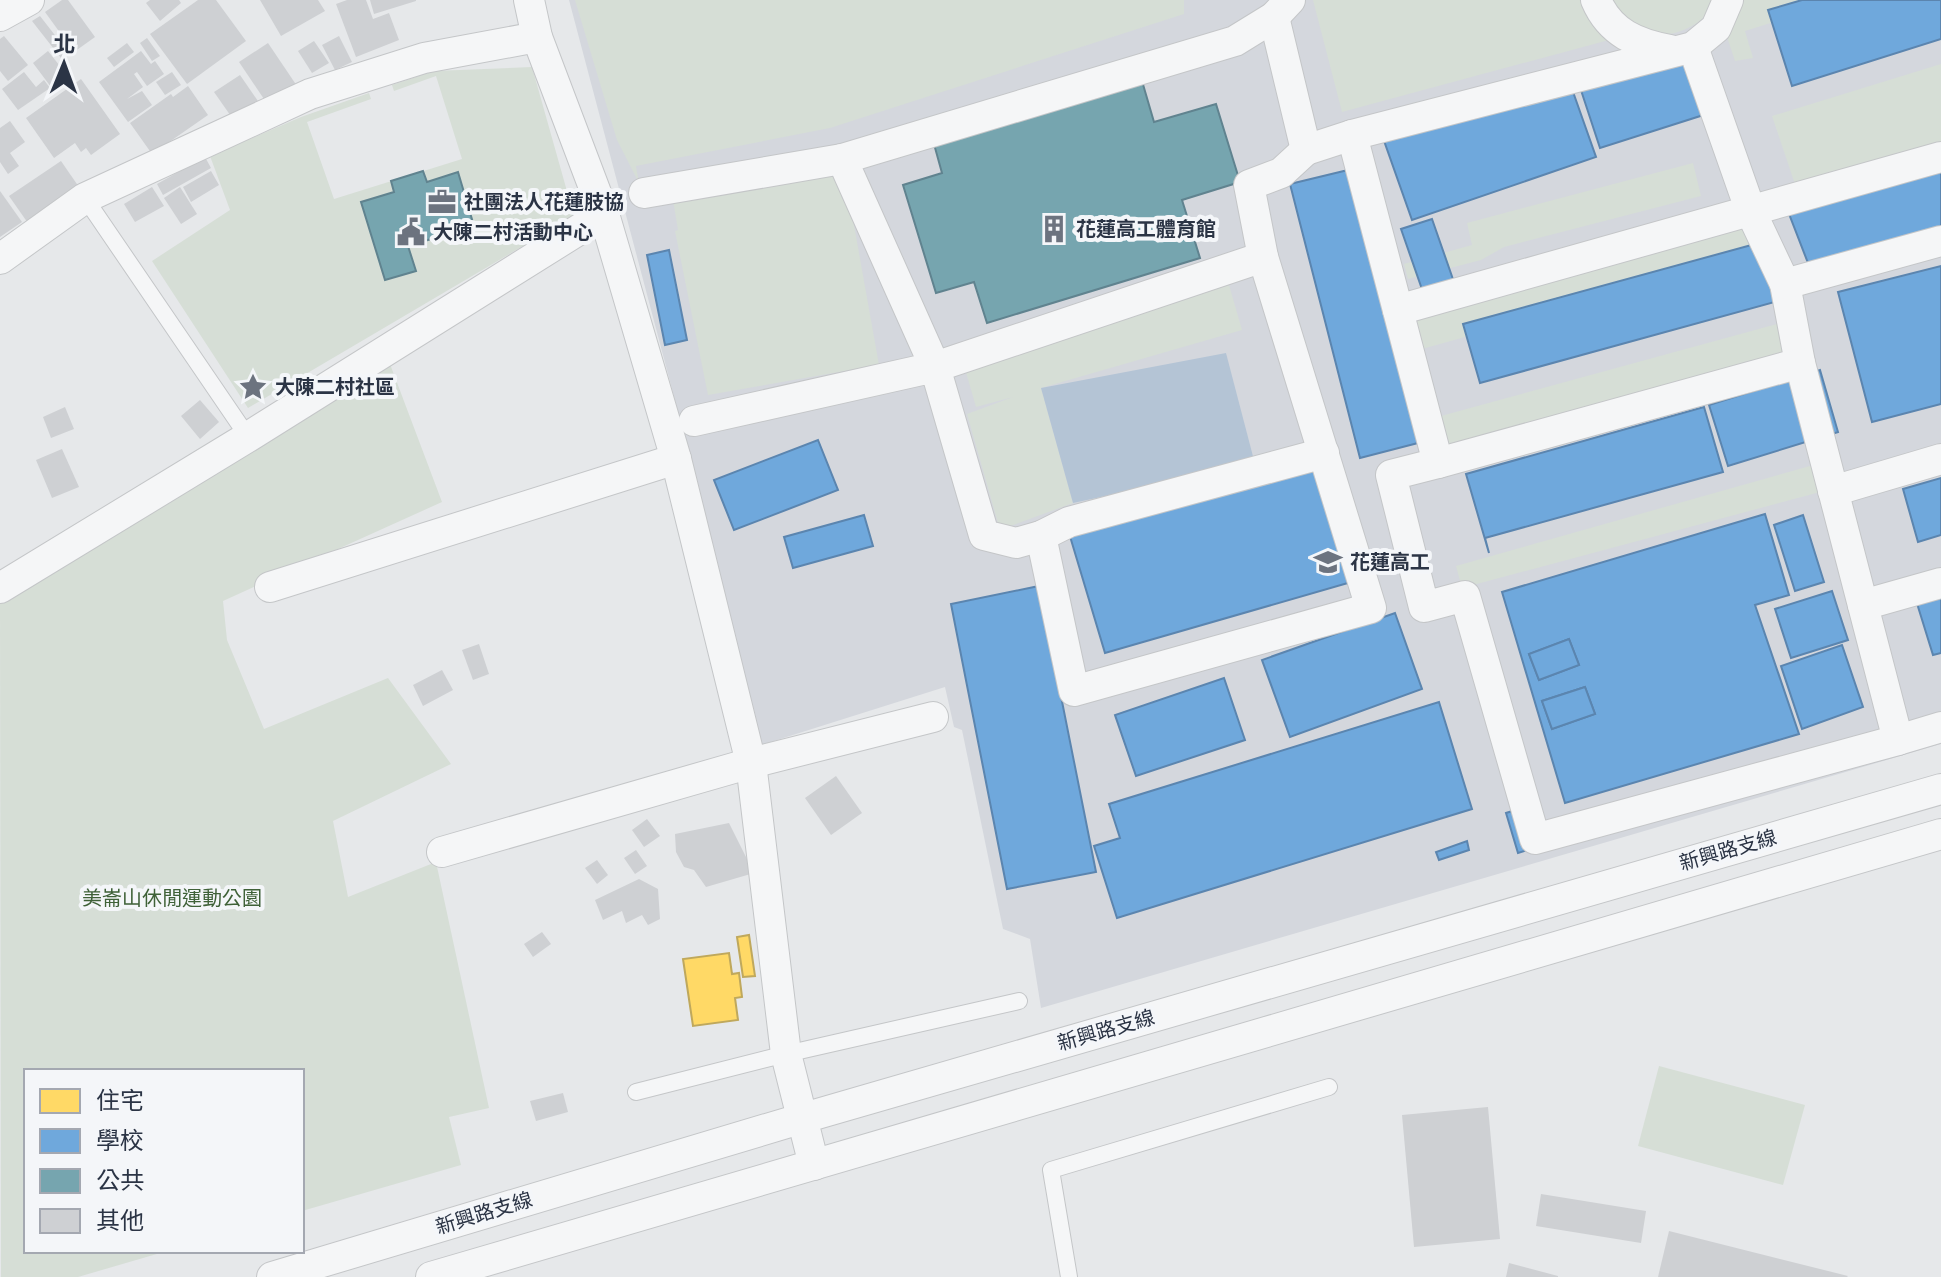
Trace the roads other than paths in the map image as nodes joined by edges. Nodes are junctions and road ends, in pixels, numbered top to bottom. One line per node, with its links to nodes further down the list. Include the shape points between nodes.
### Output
1 (29, 0): 6 (street)
2 (529, 0): 7 (street)
3 (1596, 0): 8 (street, via 1605,16 1637,43)
4 (1728, 0): 8 (street, via 1716,28)
5 (1282, 8): 10 (street); 12 (street, via 1235,41)
6 (0, 16)
7 (537, 37): 14 (street, via 424,58 310,94); 16 (street)
8 (1685, 49): 9 (street); 15 (street)
9 (1352, 135): 10 (street); 21 (street)
10 (1306, 150): 18 (street, via 1281,173 1249,185)
11 (1941, 157): 15 (street)
12 (842, 159): 13 (street); 23 (street)
13 (644, 193)
14 (85, 198): 19 (street); 25 (lane)
15 (1751, 212): 20 (street); 21 (street)
16 (604, 214): 25 (street); 27 (street)
17 (1941, 241): 20 (street)
18 (1263, 257): 23 (street); 26 (street)
19 (0, 259)
20 (1785, 284): 22 (street)
21 (1398, 310): 29 (street)
22 (1800, 363): 29 (street); 30 (street)
23 (935, 367): 24 (street); 31 (street, via 984,535 1016,543)
24 (694, 421)
25 (248, 437): 34 (street)
26 (1324, 453): 31 (street, via 1069,522); 31 (street, via 1371,608 1074,691)
27 (676, 459): 33 (street); 39 (street)
28 (1941, 459): 30 (street)
29 (1438, 463): 38 (street, via 1391,475 1424,607 1465,596 1535,839)
30 (1833, 491): 35 (street)
31 (1041, 536)
32 (1941, 583): 35 (street)
33 (270, 587)
34 (0, 588)
35 (1863, 605): 38 (street)
36 (933, 717): 39 (street)
37 (1941, 727): 38 (street)
38 (1898, 740)
39 (751, 763): 42 (street); 44 (street)
40 (1941, 789): 47 (street, 新興路支線)
41 (1941, 834): 48 (street)
42 (442, 852)
43 (1019, 1001): 44 (lane)
44 (786, 1054): 46 (lane); 47 (street)
45 (1329, 1087): 51 (lane, via 1051,1170)
46 (636, 1092)
47 (800, 1119): 48 (street); 49 (street, 新興路支線)
48 (814, 1165): 50 (street)
49 (272, 1277)
50 (431, 1277)
51 (1069, 1277)

